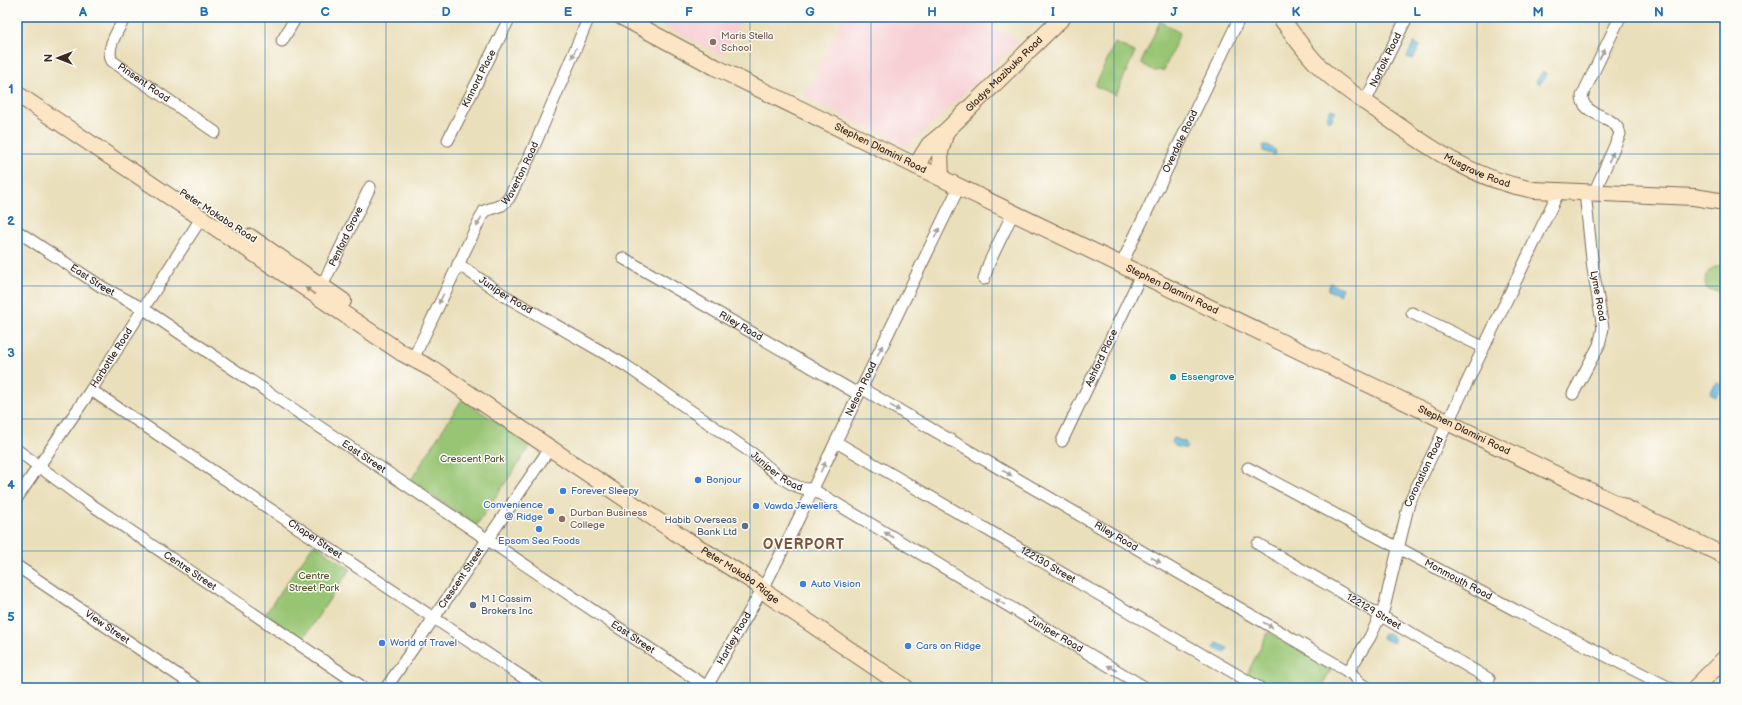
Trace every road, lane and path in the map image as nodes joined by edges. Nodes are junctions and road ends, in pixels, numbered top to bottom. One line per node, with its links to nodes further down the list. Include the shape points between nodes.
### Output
1 (125, 17): 16 (street, Pinsent Road, via 111,46 112,61)
2 (296, 17): 11 (street)
3 (510, 17): 17 (street, Kinnord Place)
4 (589, 17): 30 (street, Waverton Road, one-way to 30, via 530,156 509,198 502,205 484,211)
5 (622, 17): 18 (street, Stephen Dlamini Road, via 717,68)
6 (1063, 17): 15 (street, Gladys Mazibuko Road)
7 (1240, 17): 31 (street, Overdale Road)
8 (1280, 17): 14 (street, Musgrave Road, via 1331,78)
9 (1407, 17): 14 (street, Norfolk Road)
10 (1620, 17): 23 (street, one-way to 10, via 1620,134 1614,122 1587,108 1583,104 1582,96)
11 (282, 41)
12 (17, 83): 28 (street, Peter Mokaba Road)
13 (17, 94): 26 (street, Peter Mokaba Road)
14 (1365, 102): 22 (street, Musgrave Road, via 1446,159 1484,177 1534,190)
15 (946, 131): 18 (street, Gladys Mazibuko Road, via 926,149); 19 (street, Gladys Mazibuko Road, via 940,152)
16 (215, 132)
17 (448, 140)
18 (916, 166): 19 (street, Stephen Dlamini Road)
19 (941, 178): 21 (street, Stephen Dlamini Road)
20 (370, 187): 34 (street, Penford Grove)
21 (959, 187): 25 (street, Stephen Dlamini Road); 40 (street, Nelson Road, one-way to 21)
22 (1559, 190): 23 (street, Musgrave Road); 37 (street, Coronation Road)
23 (1590, 192): 24 (street, Musgrave Road, via 1694,197); 41 (street, Lyme Road, via 1593,269 1603,328 1599,345)
24 (1725, 202)
25 (1013, 213): 31 (street, Stephen Dlamini Road); 33 (street, via 988,263)
26 (202, 217): 28 (street, Peter Mokaba Road); 35 (street, Harbottle Road)
27 (17, 231): 35 (street, East Street, via 102,287)
28 (263, 252): 34 (street, Peter Mokaba Road); 38 (street, Peter Mokaba Road, one-way to 28)
29 (623, 258): 40 (street, Riley Road)
30 (458, 264): 38 (street, Waverton Road, one-way to 38); 49 (street, Juniper Road, via 505,296 625,365 795,486 803,490)
31 (1121, 265): 32 (street, Stephen Dlamini Road)
32 (1141, 275): 42 (street, Stephen Dlamini Road); 43 (street, Ashford Place)
33 (984, 278)
34 (322, 286): 38 (street, Peter Mokaba Road)
35 (144, 309): 39 (street, Harbottle Road); 51 (street, East Street)
36 (1412, 313): 37 (street)
37 (1483, 347): 42 (street, Coronation Road)
38 (415, 355): 45 (street, Peter Mokaba Ridge)
39 (90, 390): 47 (street, Harbottle Road); 58 (street, Chapel Street)
40 (860, 391): 44 (street, Nelson Road); 60 (street, Riley Road, one-way to 60)
41 (1573, 394)
42 (1448, 423): 53 (street, Coronation Road, via 1409,503); 54 (street, Stephen Dlamini Road)
43 (1062, 441)
44 (836, 442): 49 (street, Nelson Road, one-way to 44); 70 (street, 122130 Street)
45 (550, 448): 51 (street, Crescent Street); 56 (street, Peter Mokaba Ridge, via 754,582)
46 (17, 450): 47 (street, Centre Street)
47 (38, 467): 50 (street, Harbottle Road); 64 (street, Centre Street)
48 (1248, 468): 53 (street, Monmouth Road)
49 (812, 489): 56 (street, Nelson Road); 69 (street, Juniper Road, one-way to 49)
50 (17, 498)
51 (488, 539): 58 (street, Crescent Street); 67 (street, East Street)
52 (1258, 544): 57 (street, 122129 Street)
53 (1400, 548): 57 (street, Coronation Road); 71 (street, Monmouth Road, via 1515,610)
54 (1725, 556)
55 (17, 566): 63 (street, View Street)
56 (762, 590): 67 (street, Hartley Road); 68 (street, Peter Mokaba Ridge)
57 (1381, 616): 60 (street, Coronation Road); 61 (street, 122129 Street)
58 (434, 617): 65 (street, Crescent Street); 66 (street, Chapel Street)
59 (1725, 658): 72 (street)
60 (1348, 672): 62 (street, Riley Road, via 1355,677)
61 (1489, 679)
62 (1360, 686)
63 (197, 688)
64 (364, 688)
65 (386, 688)
66 (539, 688)
67 (707, 688)
68 (906, 688)
69 (1146, 688)
70 (1260, 688)
71 (1670, 688)
72 (1695, 688)

